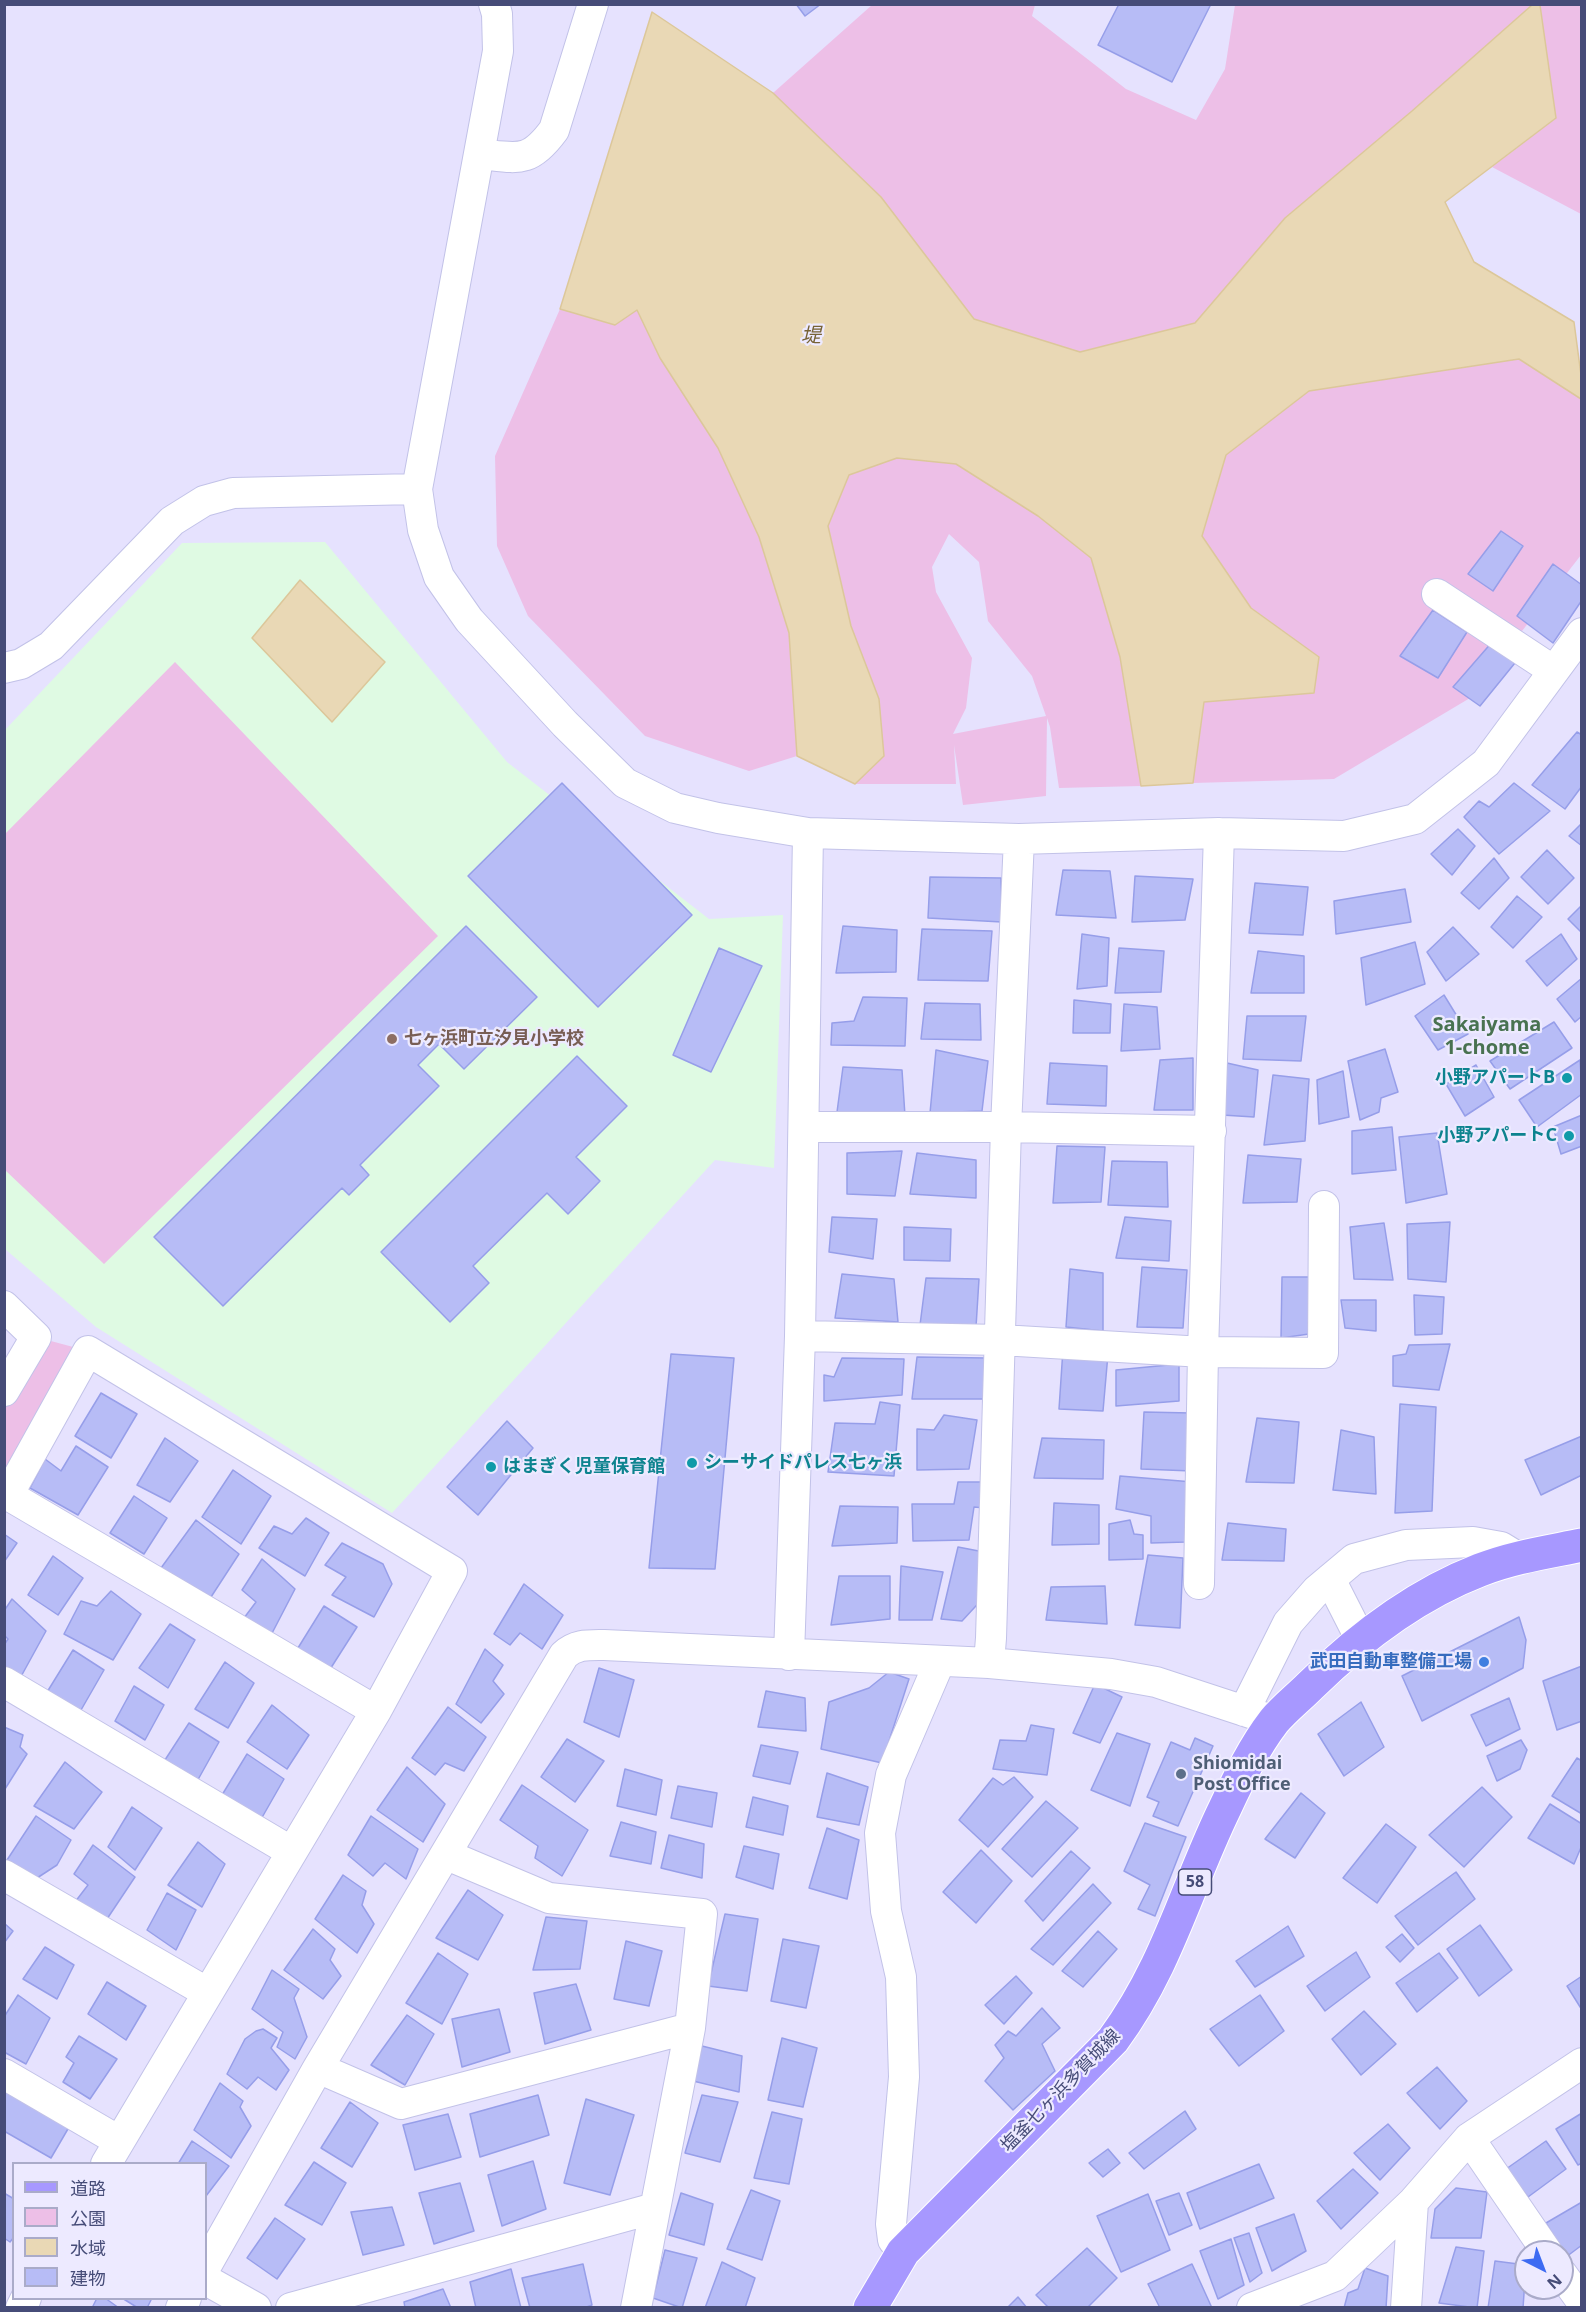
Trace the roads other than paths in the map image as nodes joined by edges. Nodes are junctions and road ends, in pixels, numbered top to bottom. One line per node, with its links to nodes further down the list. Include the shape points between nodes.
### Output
1 (494, 4): 3 (street, via 498,51)
2 (593, 4): 3 (street, via 554,130 541,147 520,158)
3 (480, 154): 4 (street)
4 (417, 489): 7 (street, via 233,493 204,501 172,521 51,646 21,664); 9 (street, via 423,530 439,577 469,620 625,783 675,808)
5 (1437, 594): 8 (street)
6 (1581, 633): 8 (street)
7 (4, 668)
8 (1554, 671): 10 (street, via 1486,763 1415,819 1344,836)
9 (808, 833): 11 (street); 12 (street)
10 (1219, 833): 11 (street); 14 (street)
11 (1019, 839): 13 (street)
12 (805, 1127): 13 (street); 17 (street)
13 (1006, 1127): 14 (street); 18 (street)
14 (1210, 1131): 19 (street)
15 (1324, 1206): 19 (street, via 1323,1353)
16 (4, 1306): 20 (street, via 36,1337)
17 (800, 1336): 18 (street); 26 (street)
18 (1001, 1340): 19 (street); 28 (street)
19 (1203, 1352): 24 (street)
20 (4, 1391)
21 (1581, 1545): 22 (main road, 塩釜七ヶ浜多賀城線 / 58)
22 (1519, 1558): 23 (street, via 1501,1547 1473,1542 1406,1545 1354,1559); 25 (main road, 塩釜七ヶ浜多賀城線 / 58, via 1431,1593)
23 (1330, 1579): 25 (street); 31 (street, via 1288,1623)
24 (1199, 1584)
25 (1361, 1640): 31 (main road, 塩釜七ヶ浜多賀城線 / 58)
26 (789, 1655): 27 (street); 33 (street, via 580,1645 571,1649)
27 (940, 1661): 28 (street); 45 (street, via 891,1775 880,1833 886,1911 901,1977 904,2077 891,2224 893,2240)
28 (989, 1663): 31 (street, via 1144,1680)
29 (4, 1682): 32 (street)
30 (375, 1711): 30 (street, via 8,1495 87,1351 452,1571); 32 (street)
31 (1260, 1716): 45 (main road, 塩釜七ヶ浜多賀城線 / 58, via 1248,1761 1172,1938 1135,2011 1113,2040)
32 (292, 1852): 35 (street)
33 (447, 1856): 36 (street, via 549,1898 702,1914); 38 (street)
34 (4, 1875): 35 (street)
35 (208, 1993): 41 (street)
36 (690, 2028): 38 (street, via 401,2104); 43 (street)
37 (1581, 2063): 40 (street)
38 (318, 2068): 46 (street)
39 (4, 2074): 41 (street)
40 (1469, 2138): 42 (street); 44 (street)
41 (112, 2152)
42 (1413, 2202): 52 (street, via 1335,2276); 53 (street)
43 (655, 2208): 49 (street); 50 (street)
44 (1539, 2240)
45 (903, 2252): 51 (main road, 塩釜七ヶ浜多賀城線 / 58)
46 (207, 2264)
47 (207, 2281): 48 (street)
48 (256, 2307)
49 (291, 2307)
50 (636, 2307)
51 (870, 2307)
52 (1252, 2307)
53 (1406, 2307)

